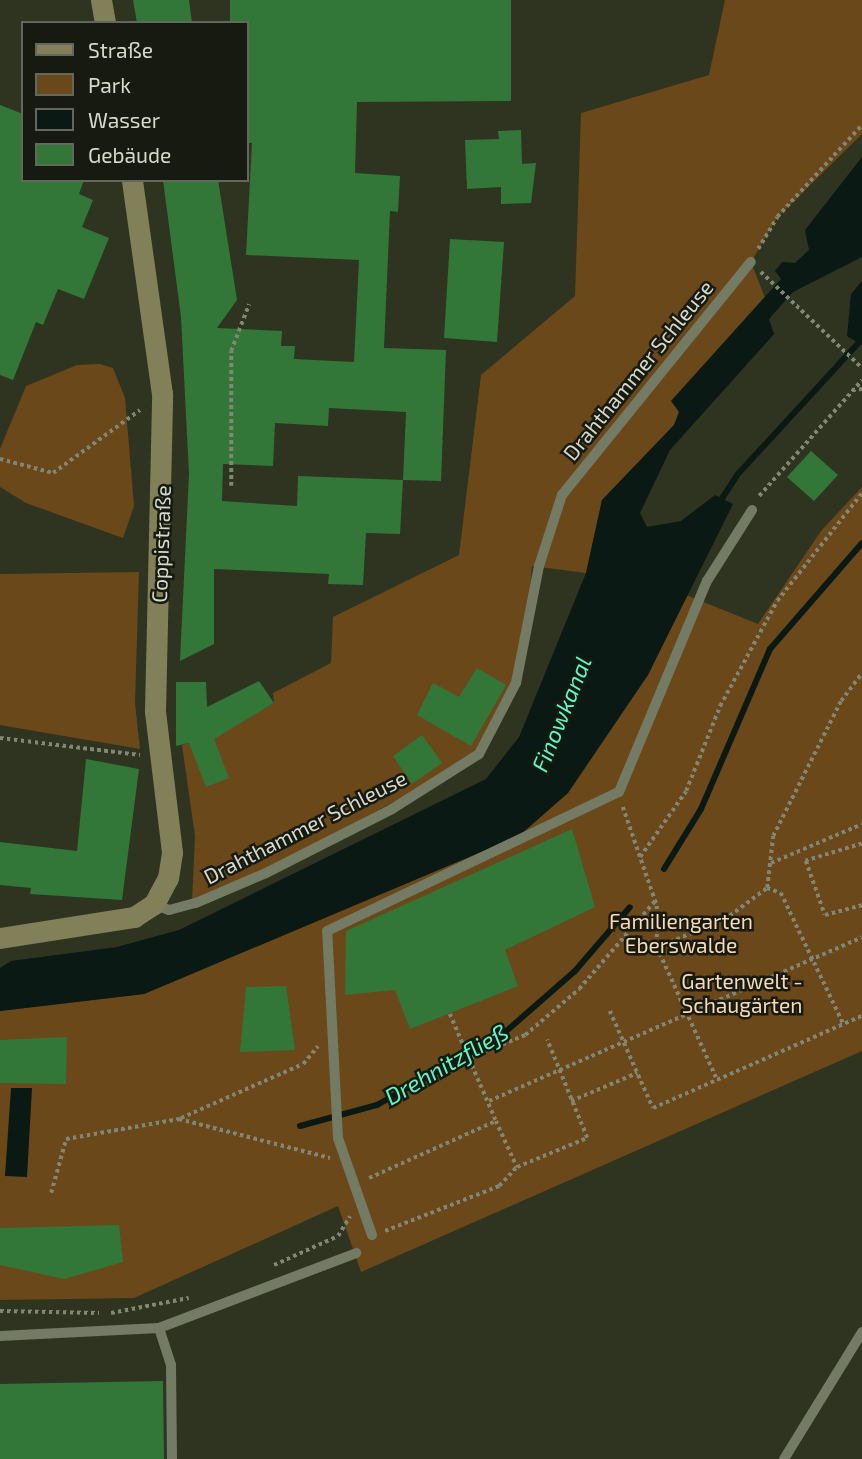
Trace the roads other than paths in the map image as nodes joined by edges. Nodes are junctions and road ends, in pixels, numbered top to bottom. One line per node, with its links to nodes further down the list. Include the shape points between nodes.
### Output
1 (101, 0): 2 (main road)
2 (105, 21)
3 (132, 182): 6 (main road, Coppistraße, via 162,394 154,674 172,852)
4 (751, 262): 6 (lane, Drahthammer Schleuse, via 562,495 539,566 516,683 479,754 392,809 266,873 196,903 169,910)
5 (752, 510): 8 (lane, via 707,581 619,792 327,931 338,1138 342,1162)
6 (154, 904): 7 (main road, via 111,923)
7 (0, 938)
8 (372, 1235)
9 (356, 1253): 10 (lane)
10 (159, 1328): 12 (lane); 13 (lane, via 171,1365)
11 (862, 1332): 14 (lane)
12 (0, 1336)
13 (172, 1459)
14 (783, 1459)

